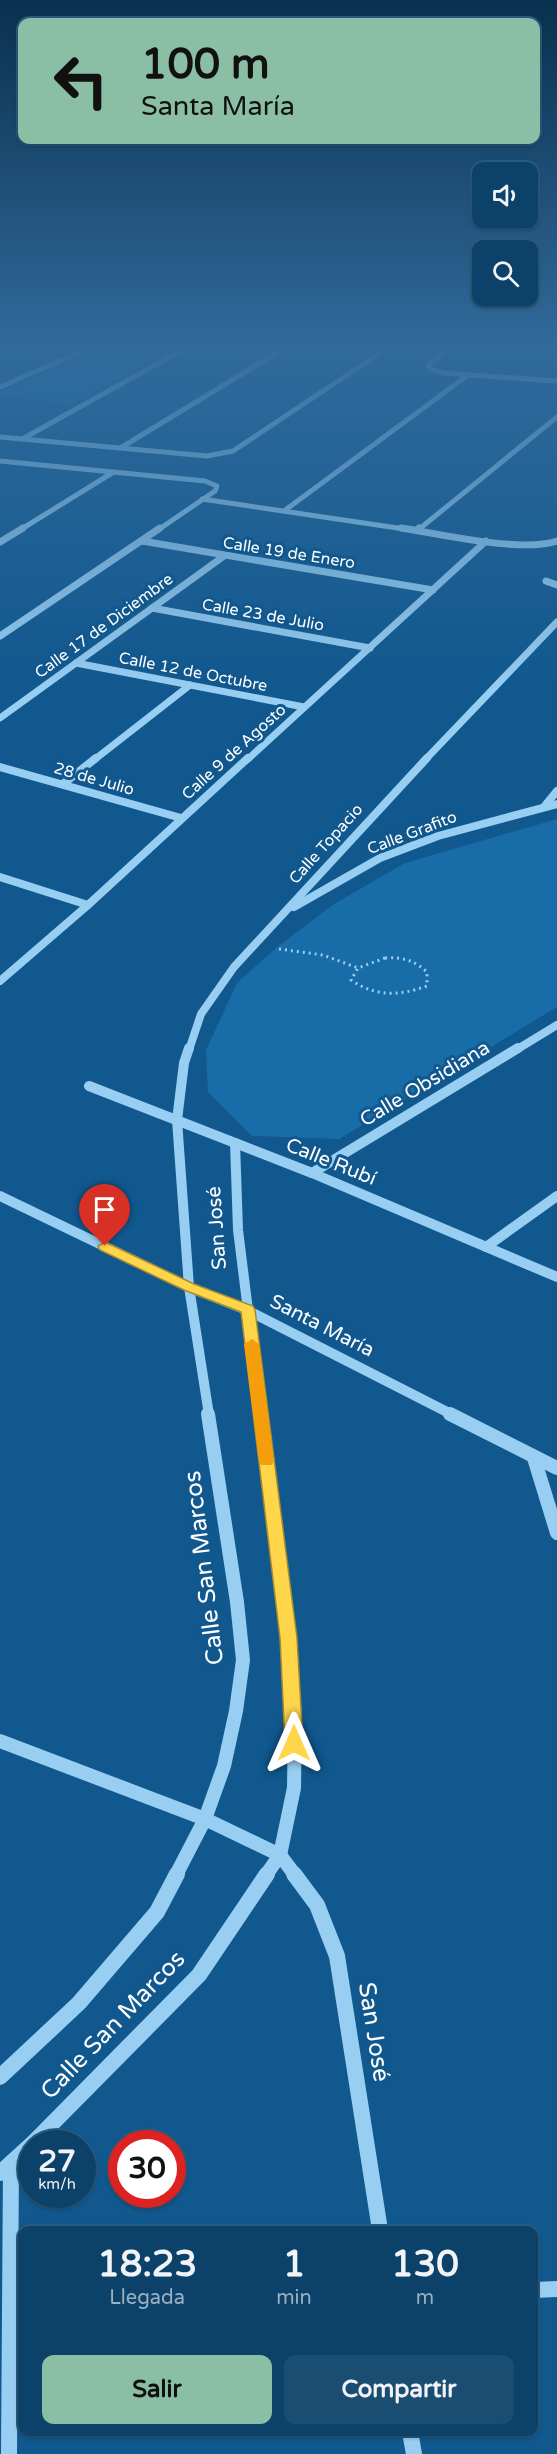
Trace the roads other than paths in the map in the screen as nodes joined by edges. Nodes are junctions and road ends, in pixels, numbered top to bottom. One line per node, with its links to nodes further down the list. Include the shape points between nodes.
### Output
1 (0, 461): 4 (street)
2 (353, 461): 8 (street)
3 (503, 461): 9 (street)
4 (10, 462): 5 (street); 6 (street)
5 (0, 468)
6 (112, 473): 7 (street, via 205,481 217,486); 13 (street)
7 (202, 499): 8 (street); 10 (street)
8 (285, 511): 9 (street)
9 (417, 530): 11 (street)
10 (142, 541): 14 (street, Calle 19 de Enero); 20 (street)
11 (486, 541): 12 (street, via 523,546); 17 (street, Calle 9 de Agosto)
12 (557, 541)
13 (0, 542)
14 (224, 556): 17 (street, Calle 19 de Enero); 18 (street, Calle 17 de Diciembre)
15 (546, 581): 16 (street)
16 (557, 585)
17 (433, 590): 21 (street, Calle 9 de Agosto)
18 (152, 608): 21 (street, Calle 23 de Julio); 22 (street, Calle 17 de Diciembre)
19 (557, 622): 34 (street, Calle Topacio)
20 (0, 636)
21 (369, 648): 24 (street, Calle 9 de Agosto)
22 (76, 663): 23 (street, Calle 12 de Octubre); 25 (street, Calle 17 de Diciembre)
23 (190, 685): 24 (street, Calle 12 de Octubre); 27 (street)
24 (304, 707): 31 (street, Calle 9 de Agosto)
25 (0, 718)
26 (0, 767): 27 (street, 28 de Julio)
27 (63, 784): 31 (street, 28 de Julio)
28 (557, 791): 30 (street)
29 (557, 804): 30 (street, Calle Grafito)
30 (544, 807): 34 (street, Calle Grafito, via 438,836 380,858)
31 (181, 818): 33 (street, Calle 9 de Agosto)
32 (0, 877): 33 (street)
33 (88, 905): 35 (street, Calle 9 de Agosto)
34 (285, 912): 38 (street, Calle Topacio, via 234,968 201,1014 184,1063)
35 (0, 981)
36 (557, 1025): 40 (street, Calle Obsidiana)
37 (89, 1086): 38 (street, Calle Rubí)
38 (177, 1120): 39 (street, Calle Rubí); 45 (street, Calle San Marcos)
39 (235, 1143): 40 (street, Calle Rubí); 46 (street, San José, via 238,1230)
40 (312, 1173): 43 (street, Calle Rubí)
41 (0, 1196): 45 (street, Santa María)
42 (557, 1196): 43 (street)
43 (486, 1247): 44 (street, Calle Rubí)
44 (557, 1277)
45 (189, 1287): 46 (street, Santa María); 51 (street, Calle San Marcos, via 243,1660 224,1766)
46 (248, 1310): 47 (street, Santa María); 52 (street, Calle San Marcos, via 295,1720 294,1788)
47 (534, 1458): 48 (street, Santa María); 49 (street)
48 (557, 1468)
49 (557, 1533)
50 (0, 1741): 51 (street)
51 (205, 1819): 52 (street); 53 (street, Calle San Marcos, via 157,1912 79,2003)
52 (280, 1855): 54 (street, Calle San Marcos, via 199,1975); 57 (street, San José, via 316,1905 337,1956)
53 (0, 2077)
54 (46, 2130)
55 (18, 2157): 56 (street, Calle San Marcos)
56 (5, 2169): 61 (street)
57 (379, 2226)
58 (557, 2289): 59 (street)
59 (538, 2290)
60 (412, 2436): 62 (street)
61 (6, 2452)
62 (414, 2454)

